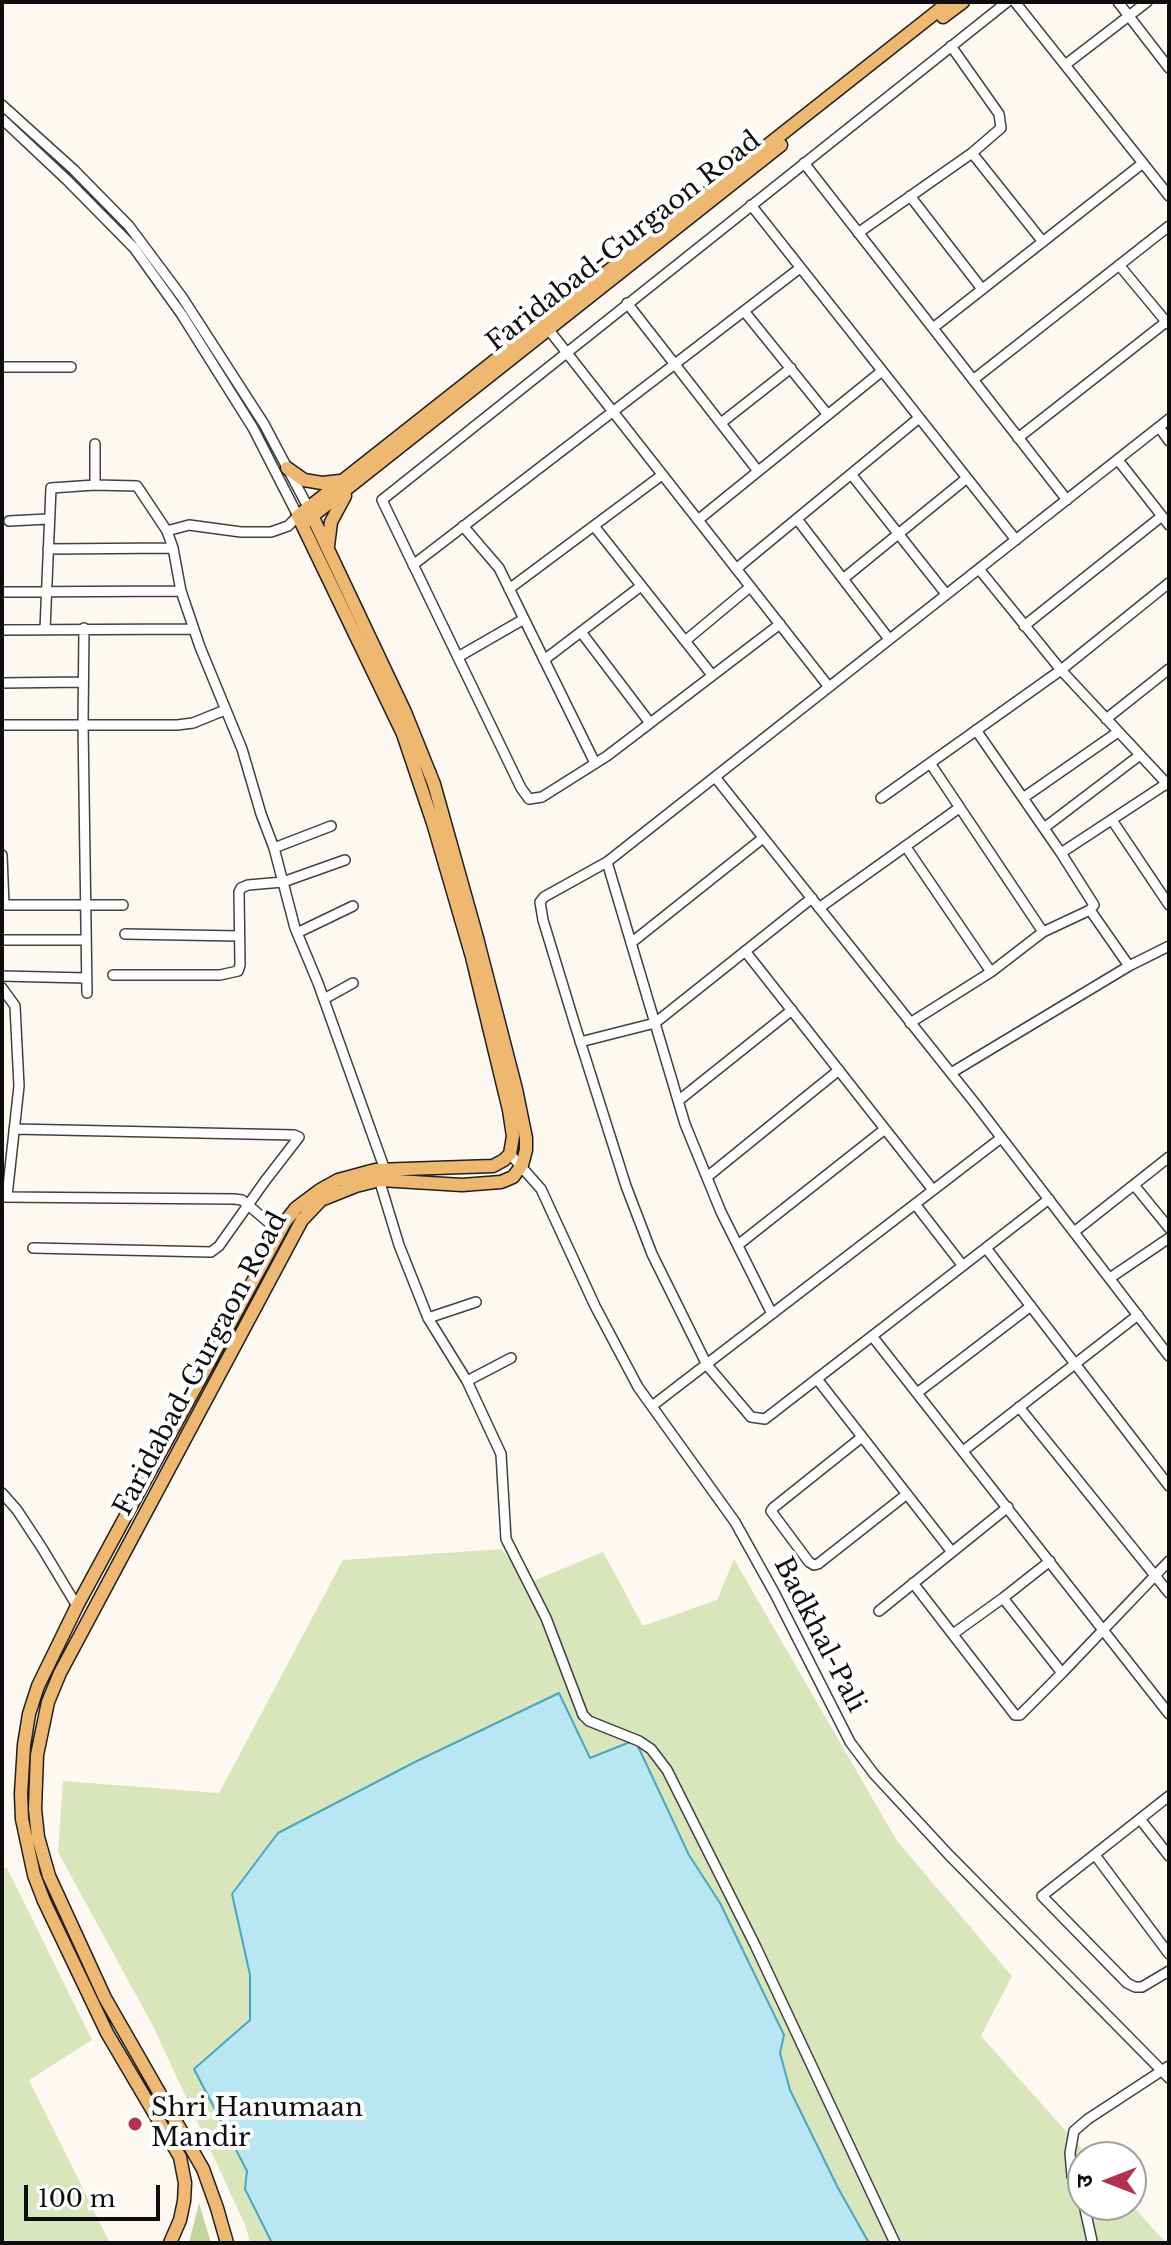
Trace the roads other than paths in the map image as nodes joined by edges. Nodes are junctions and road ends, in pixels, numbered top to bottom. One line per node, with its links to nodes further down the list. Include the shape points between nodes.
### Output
1 (949, 2): 28 (main road, Faridabad-Gurgaon Road)
2 (963, 2): 28 (main road, Faridabad-Gurgaon Road)
3 (1007, 2): 8 (street)
4 (1015, 2): 9 (street)
5 (1118, 2): 7 (street)
6 (1147, 2): 7 (street)
7 (1129, 16): 9 (street); 10 (street)
8 (951, 46): 13 (street, via 1001,121 1001,128); 14 (street)
9 (1065, 65): 15 (street)
10 (1169, 67)
11 (2, 105): 47 (street, via 129,226 182,297)
12 (2, 119): 55 (street, via 134,248 182,315)
13 (972, 153): 16 (street); 21 (street)
14 (804, 163): 18 (street); 20 (street)
15 (1143, 163): 17 (street); 21 (street)
16 (910, 196): 20 (street); 24 (street)
17 (1169, 196)
18 (751, 205): 23 (street); 25 (street)
19 (1169, 226): 22 (street)
20 (858, 233): 29 (street)
21 (1043, 242): 24 (street)
22 (1119, 265): 27 (street); 36 (street)
23 (800, 268): 26 (street); 35 (street)
24 (982, 289): 29 (street)
25 (627, 303): 30 (street); 31 (street)
26 (744, 311): 31 (street); 34 (street)
27 (1168, 324): 43 (street)
28 (546, 326): 30 (street); 52 (main road, Faridabad-Gurgaon Road)
29 (933, 328): 36 (street)
30 (566, 352): 37 (street); 70 (street, via 382,500)
31 (674, 364): 37 (street); 41 (street)
32 (2, 367): 33 (street)
33 (71, 367)
34 (791, 368): 38 (street); 41 (street)
35 (882, 371): 38 (street); 39 (street)
36 (973, 380): 43 (street)
37 (613, 411): 50 (street); 62 (street)
38 (828, 415): 48 (street)
39 (919, 418): 49 (street); 51 (street)
40 (1169, 419): 42 (street)
41 (721, 423): 48 (street)
42 (1159, 427): 44 (street); 46 (street)
43 (1018, 438): 54 (street)
44 (1169, 441)
45 (95, 444): 53 (street)
46 (1118, 460): 54 (street); 56 (street)
47 (287, 468): 52 (main road, via 304,480); 55 (street)
48 (758, 471): 59 (street)
49 (851, 474): 58 (street); 65 (street)
50 (662, 475): 59 (street); 63 (street)
51 (967, 478): 65 (street); 66 (street)
52 (346, 484): 55 (main road, Faridabad-Gurgaon Road); 69 (main road, via 331,522)
53 (95, 485): 57 (street, via 51,488); 64 (street, via 137,486)
54 (1067, 500): 66 (street)
55 (305, 516): 64 (street, via 271,532 189,525); 69 (main road); 162 (main road, via 403,734 430,814 509,1110)
56 (1162, 516): 61 (street); 84 (street)
57 (48, 519): 60 (street); 68 (street)
58 (797, 519): 71 (street); 73 (street)
59 (698, 520): 71 (street)
60 (9, 521)
61 (1169, 525)
62 (463, 526): 70 (street); 77 (street, via 499,568)
63 (594, 526): 75 (street); 77 (street)
64 (167, 531): 67 (street)
65 (898, 534): 73 (street); 81 (street)
66 (1016, 540): 72 (street)
67 (173, 548): 68 (street); 78 (street)
68 (48, 549): 80 (street)
69 (328, 549): 164 (main road, via 434,784 516,1089 526,1138)
70 (413, 565): 92 (street)
71 (736, 569): 76 (street)
72 (979, 569): 81 (street); 84 (street)
73 (843, 579): 90 (street)
74 (1169, 583): 94 (street)
75 (641, 586): 89 (street); 91 (street)
76 (750, 587): 83 (street); 91 (street)
77 (509, 589): 82 (street)
78 (181, 591): 80 (street); 87 (street)
79 (2, 592): 80 (street)
80 (46, 592): 86 (street)
81 (946, 594): 90 (street)
82 (524, 619): 92 (street); 93 (street)
83 (780, 624): 95 (street); 99 (street)
84 (1024, 626): 94 (street)
85 (84, 628): 86 (street); 87 (street); 97 (street)
86 (45, 629): 88 (street)
87 (194, 629): 100 (street)
88 (2, 630)
89 (581, 632): 93 (street); 102 (street)
90 (889, 639): 99 (street)
91 (685, 641): 95 (street)
92 (458, 657): 108 (street, via 529,799 542,797)
93 (544, 660): 108 (street)
94 (1061, 670): 101 (street); 105 (street)
95 (712, 675): 102 (street)
96 (1167, 675): 101 (street)
97 (83, 682): 98 (street); 103 (street)
98 (2, 683)
99 (829, 687): 110 (street)
100 (225, 710): 103 (street, via 177,725); 120 (street)
101 (1106, 719): 106 (street)
102 (650, 723): 108 (street)
103 (83, 724): 104 (street); 128 (street)
104 (2, 725)
105 (976, 730): 109 (street); 113 (street)
106 (1118, 732): 107 (street); 113 (street)
107 (1140, 755): 111 (street); 117 (street)
108 (595, 763)
109 (930, 763): 112 (street); 114 (street)
110 (715, 777): 118 (street); 124 (street)
111 (1168, 785): 115 (street)
112 (881, 798)
113 (1023, 798): 117 (street)
114 (959, 808): 119 (street); 134 (street)
115 (1112, 820): 121 (street); 130 (street)
116 (331, 826): 120 (street)
117 (1044, 828): 121 (street)
118 (763, 838): 126 (street); 140 (street)
119 (906, 847): 132 (street); 144 (street)
120 (274, 848): 125 (street)
121 (1061, 853): 133 (street, via 1093,901)
122 (2, 855): 127 (street)
123 (345, 860): 125 (street)
124 (607, 862): 140 (street); 155 (street, via 540,902)
125 (283, 882): 135 (street); 137 (street, via 241,888)
126 (812, 898): 132 (street); 142 (street)
127 (3, 905): 128 (street)
128 (85, 905): 129 (street); 139 (street)
129 (123, 905)
130 (1169, 905)
131 (353, 906): 135 (street)
132 (819, 908): 154 (street)
133 (1090, 910): 134 (street); 143 (street)
134 (1043, 932): 144 (street)
135 (297, 933): 151 (street)
136 (125, 934): 137 (street)
137 (239, 936): 145 (street, via 240,965 233,973)
138 (2, 940): 139 (street)
139 (86, 940): 147 (street)
140 (631, 943): 153 (street)
141 (1169, 946): 143 (street)
142 (745, 951): 152 (street); 153 (street)
143 (1129, 966): 157 (street)
144 (991, 972): 154 (street)
145 (113, 975)
146 (2, 976): 147 (street)
147 (86, 978): 150 (street)
148 (353, 983): 151 (street)
149 (2, 988): 159 (street, via 15,1006 17,1029)
150 (87, 993)
151 (324, 999): 165 (street)
152 (792, 1010): 156 (street); 158 (street)
153 (655, 1023): 155 (street); 158 (street)
154 (910, 1023): 157 (street)
155 (580, 1042): 191 (street, via 652,1254)
156 (839, 1070): 160 (street); 166 (street)
157 (951, 1073): 161 (street)
158 (678, 1101): 166 (street)
159 (14, 1129): 169 (street); 171 (street, via 297,1135)
160 (885, 1129): 168 (street); 177 (street)
161 (1001, 1138): 168 (street); 170 (street)
162 (510, 1154): 164 (street, Badkhal-Pali); 165 (main road, Faridabad-Gurgaon Road, via 493,1166)
163 (1169, 1157): 167 (street)
164 (522, 1165): 165 (main road, Faridabad-Gurgaon Road, via 501,1182 462,1185); 195 (street, Badkhal-Pali, via 541,1189 595,1306)
165 (380, 1173): 174 (main road, Faridabad-Gurgaon Road, via 338,1180 320,1190 296,1208); 186 (street, via 399,1245); 223 (main road, Faridabad-Gurgaon Road, via 321,1200 302,1220 60,1673 41,1730 35,1809 49,1876 105,1998)
166 (707, 1177): 177 (street)
167 (1134, 1185): 173 (street); 175 (street)
168 (933, 1190): 172 (street)
169 (5, 1196): 171 (street, via 219,1198)
170 (1049, 1199): 175 (street); 179 (street)
171 (248, 1204): 174 (street); 178 (street, via 211,1252)
172 (915, 1204): 180 (street); 184 (street)
173 (1169, 1228)
174 (280, 1232): 210 (main road, Faridabad-Gurgaon Road)
175 (1074, 1232): 181 (street)
176 (1169, 1238): 181 (street)
177 (738, 1245): 184 (street)
178 (33, 1248)
179 (986, 1248): 180 (street); 183 (street)
180 (963, 1266): 187 (street)
181 (1110, 1278): 185 (street)
182 (476, 1302): 186 (street)
183 (1031, 1306): 190 (street); 194 (street)
184 (772, 1314): 191 (street)
185 (1138, 1315): 188 (street); 190 (street)
186 (428, 1318): 193 (street)
187 (872, 1336): 192 (street); 194 (street)
188 (1169, 1356)
189 (511, 1358): 193 (street)
190 (1076, 1363): 196 (street); 199 (street)
191 (707, 1365): 192 (street, via 751,1417 765,1419); 195 (street)
192 (817, 1379): 197 (street)
193 (467, 1381): 230 (street, via 501,1454 506,1539 546,1618 583,1715 639,1741 667,1770)
194 (917, 1393): 198 (street)
195 (652, 1406): 222 (street, Badkhal-Pali, via 735,1522 850,1742 874,1774)
196 (1019, 1407): 198 (street); 206 (street)
197 (862, 1437): 201 (street); 201 (street, via 771,1511 809,1562 818,1564)
198 (963, 1451): 202 (street)
199 (1169, 1486)
200 (2, 1493): 210 (street)
201 (907, 1494): 203 (street)
202 (1008, 1507): 203 (street); 204 (street)
203 (952, 1552): 207 (street)
204 (1050, 1561): 209 (street); 212 (street)
205 (1169, 1561): 206 (street)
206 (1156, 1576): 208 (street); 212 (street)
207 (913, 1583): 211 (street); 213 (street)
208 (1169, 1593)
209 (1003, 1598): 213 (street); 214 (street)
210 (77, 1606): 224 (main road, Faridabad-Gurgaon Road, via 29,1714 22,1819 44,1901 107,2033)
211 (879, 1611)
212 (1104, 1629): 214 (street); 215 (street)
213 (953, 1634): 214 (street, via 1015,1715)
214 (1062, 1673)
215 (1169, 1714)
216 (1169, 1796): 217 (street)
217 (1140, 1819): 218 (street); 219 (street)
218 (1095, 1855): 220 (street); 221 (street, via 1042,1896 1127,1983 1142,1987)
219 (1169, 1856)
220 (1169, 1954)
221 (1169, 1971)
222 (1167, 2071): 225 (street, via 1088,2119 1074,2131)
223 (167, 2103): 224 (main road); 229 (main road, Faridabad-Gurgaon Road, via 203,2169)
224 (154, 2111): 228 (main road, Faridabad-Gurgaon Road, via 183,2167 184,2201)
225 (1072, 2141)
226 (1087, 2221): 227 (street)
227 (1092, 2241)
228 (170, 2243)
229 (227, 2243)
230 (895, 2243)

